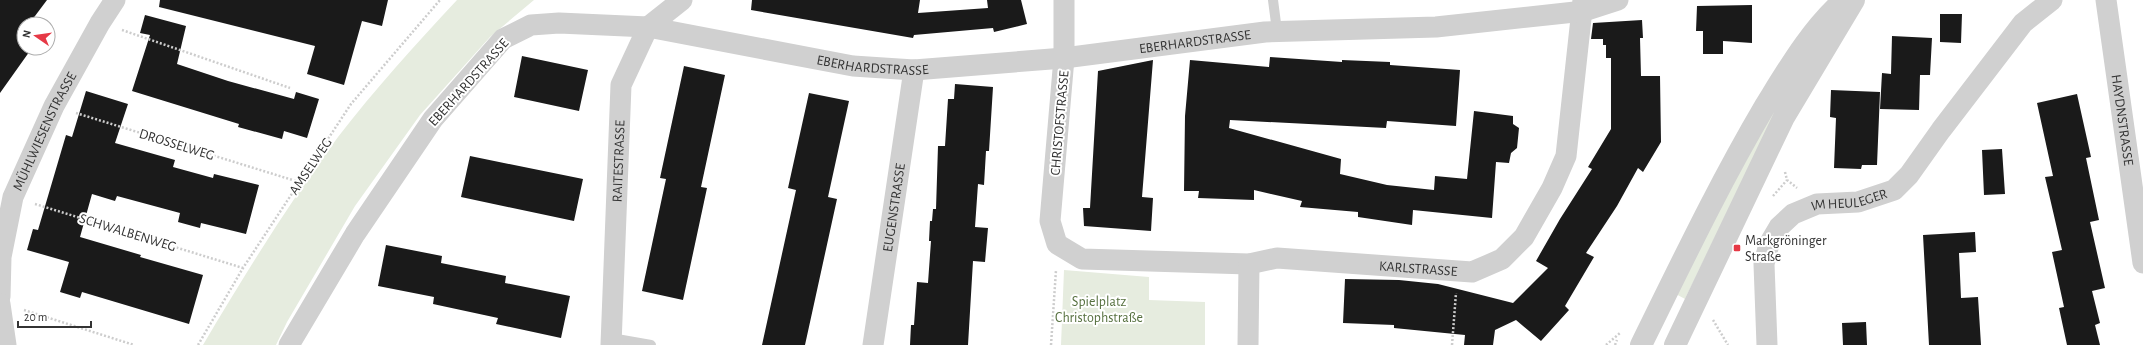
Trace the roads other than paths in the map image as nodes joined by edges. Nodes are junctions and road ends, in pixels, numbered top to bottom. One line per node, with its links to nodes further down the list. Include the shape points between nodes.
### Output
1 (115, 0): 16 (street, MÜHLWIESENSTRASSE, via 54,106 13,197)
2 (682, 0): 11 (street, RAITESTRASSE)
3 (1064, 0): 13 (street, CHRISTOFSTRASSE)
4 (1273, 0): 12 (lane)
5 (1618, 0): 10 (street, EBERHARDSTRASSE)
6 (1844, 0): 27 (street, via 1828,14 1788,68 1732,162)
7 (1854, 0): 28 (street, via 1784,117)
8 (2052, 0): 29 (street, IM HEULEGER, via 2024,23 1909,175 1894,190 1858,202 1817,204 1793,214 1779,227 1769,244 1764,264)
9 (2106, 0): 17 (street, HAYDNSTRASSE)
10 (1584, 5): 12 (street, EBERHARDSTRASSE, via 1436,27); 18 (street, KARLSTRASSE, via 1566,156 1552,188 1524,237 1502,259 1472,272 1277,258)
11 (648, 27): 14 (street, EBERHARDSTRASSE, via 853,66); 21 (street, RAITESTRASSE, via 621,85); 23 (street, EBERHARDSTRASSE, via 559,23 531,25 503,39 433,119 355,234)
12 (1277, 31): 13 (street, EBERHARDSTRASSE)
13 (1064, 58): 14 (street, EBERHARDSTRASSE); 15 (street, CHRISTOFSTRASSE, via 1050,221)
14 (914, 70): 25 (street, EUGENSTRASSE)
15 (1057, 244): 18 (street, KARLSTRASSE, via 1082,259)
16 (0, 257): 19 (street, MÜHLWIESENSTRASSE)
17 (2143, 263)
18 (1249, 264): 26 (street)
19 (0, 297)
20 (0, 304): 22 (street)
21 (611, 341): 24 (lane)
22 (6, 345)
23 (289, 345)
24 (651, 345)
25 (873, 345)
26 (1248, 345)
27 (1641, 345)
28 (1675, 345)
29 (1766, 345)

